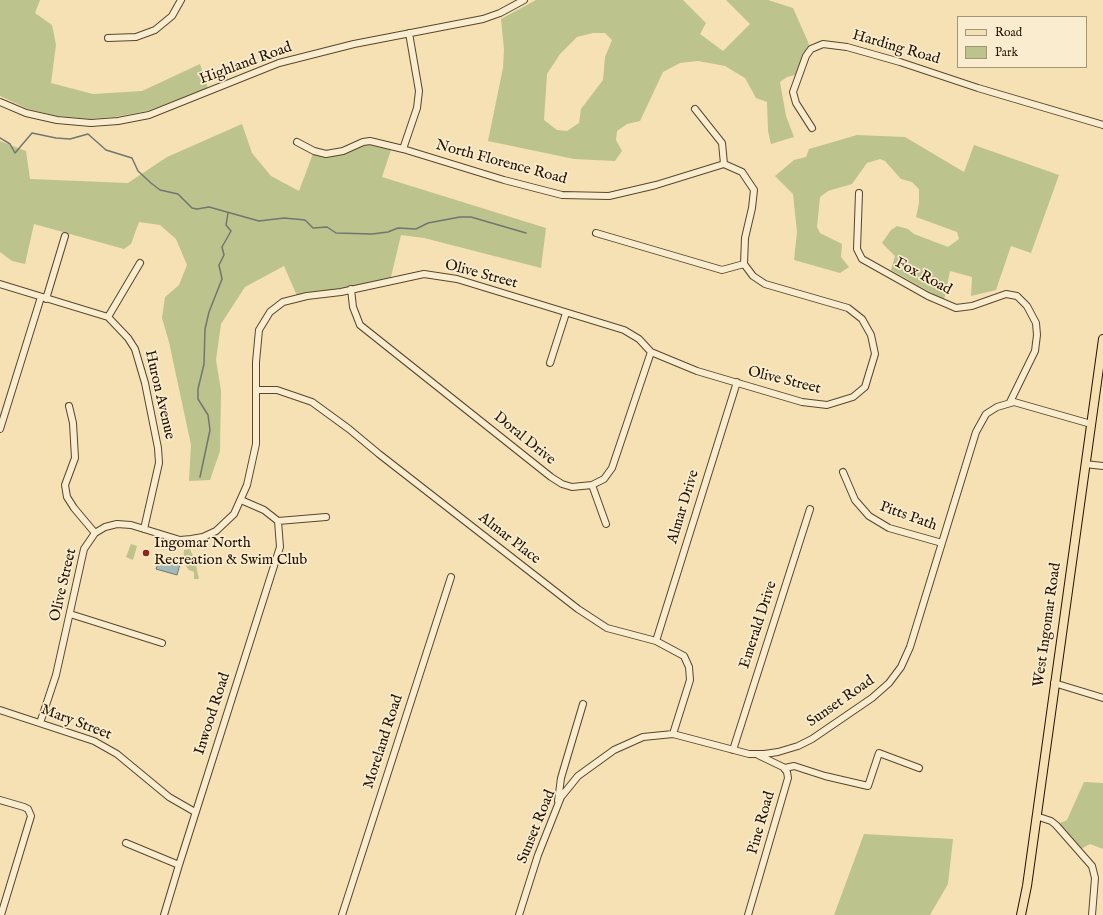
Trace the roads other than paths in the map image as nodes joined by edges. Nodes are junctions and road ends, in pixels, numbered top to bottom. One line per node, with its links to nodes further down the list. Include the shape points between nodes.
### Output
1 (181, 0): 4 (street, via 172,16 151,32 136,37)
2 (524, 0): 3 (street, Highland Road, via 483,19)
3 (409, 33): 5 (street, Highland Road, via 279,63 149,115 118,121 89,123 57,120 26,113); 10 (street, via 419,95)
4 (108, 38)
5 (0, 102)
6 (695, 108): 11 (street, via 722,142)
7 (1103, 125): 8 (street, Harding Road, via 900,62 847,47 823,44 811,49 806,56 793,92 796,103)
8 (812, 128)
9 (297, 142): 10 (street, North Florence Road, via 326,154 370,141)
10 (403, 149): 11 (street, North Florence Road, via 562,195 609,196 656,185)
11 (724, 164): 16 (street, via 742,172 754,190 745,238)
12 (859, 193): 27 (street, Fox Road, via 858,249 866,262 928,296 956,308 972,306 1006,294 1017,296 1027,306 1036,323 1036,351)
13 (596, 233): 16 (street, via 722,270)
14 (65, 236): 19 (street)
15 (140, 263): 21 (street)
16 (744, 264): 25 (street, Olive Street, via 753,276 765,284 848,308 862,319 871,335 875,354 865,387 853,397 827,405 802,402)
17 (0, 284): 19 (street, Huron Avenue)
18 (351, 289): 20 (street, Olive Street, via 424,274 457,279); 26 (street, Olive Street, via 293,299 283,302 270,312 258,330); 34 (street, Doral Drive, via 353,307 360,325 551,477 572,487)
19 (43, 298): 21 (street, Huron Avenue); 30 (street)
20 (566, 313): 23 (street, Olive Street, via 624,330 639,339); 24 (street)
21 (108, 317): 40 (street, Huron Avenue, via 135,349 145,383 158,448 157,477)
22 (1103, 339): 29 (main road, West Ingomar Road)
23 (651, 352): 25 (street, Olive Street); 34 (street, via 612,468 604,478)
24 (550, 363)
25 (737, 382): 45 (street, Almar Drive)
26 (257, 390): 35 (street, Olive Street, via 256,444); 45 (street, Almar Place, via 277,390 312,402 578,609 607,628)
27 (1010, 402): 29 (street); 42 (street, Sunset Road, via 991,411 978,424)
28 (69, 406): 41 (street, via 73,423 75,458 65,485 74,508)
29 (1091, 424): 31 (main road, West Ingomar Road)
30 (0, 429)
31 (1085, 464): 32 (street); 47 (main road, West Ingomar Road)
32 (1103, 466)
33 (843, 472): 42 (street, Pitts Path, via 855,500 869,516 889,528)
34 (592, 485): 39 (street)
35 (241, 500): 38 (street, via 264,510); 40 (street, Olive Street, via 226,523 203,537 180,540)
36 (810, 509): 53 (street, Emerald Drive)
37 (326, 517): 38 (street)
38 (278, 521): 59 (street, Inwood Road, via 280,547)
39 (606, 524)
40 (144, 529): 41 (street, Olive Street, via 117,524)
41 (95, 533): 44 (street, Olive Street, via 84,549)
42 (942, 543): 54 (street, Sunset Road, via 912,643 894,677 872,698 805,742 778,752)
43 (451, 577): 65 (street, Moreland Road)
44 (70, 614): 46 (street); 51 (street, Olive Street, via 56,675)
45 (656, 641): 52 (street, Almar Place, via 684,656 689,667 690,680)
46 (162, 643)
47 (1054, 683): 48 (street); 60 (main road, West Ingomar Road)
48 (1103, 698)
49 (583, 704): 58 (street, via 561,778)
50 (0, 710): 51 (street, Mary Street)
51 (40, 723): 59 (street, Mary Street, via 94,741 118,754 169,797)
52 (673, 734): 53 (street, Sunset Road); 58 (street, Sunset Road, via 643,737 619,747 578,776)
53 (733, 750): 54 (street, Sunset Road)
54 (757, 754): 55 (street)
55 (785, 768): 56 (street, via 794,766 868,786 879,753); 67 (street, Pine Road, via 787,782)
56 (919, 768)
57 (0, 800): 63 (street, via 28,809 31,816)
58 (557, 804): 66 (street, Sunset Road)
59 (195, 812): 62 (street, Inwood Road)
60 (1036, 816): 68 (main road, West Ingomar Road); 69 (street, via 1056,825 1092,866 1095,878)
61 (126, 843): 62 (street)
62 (178, 865): 64 (street, Inwood Road)
63 (1, 915)
64 (164, 915)
65 (342, 915)
66 (519, 915)
67 (748, 915)
68 (1021, 915)
69 (1092, 915)

